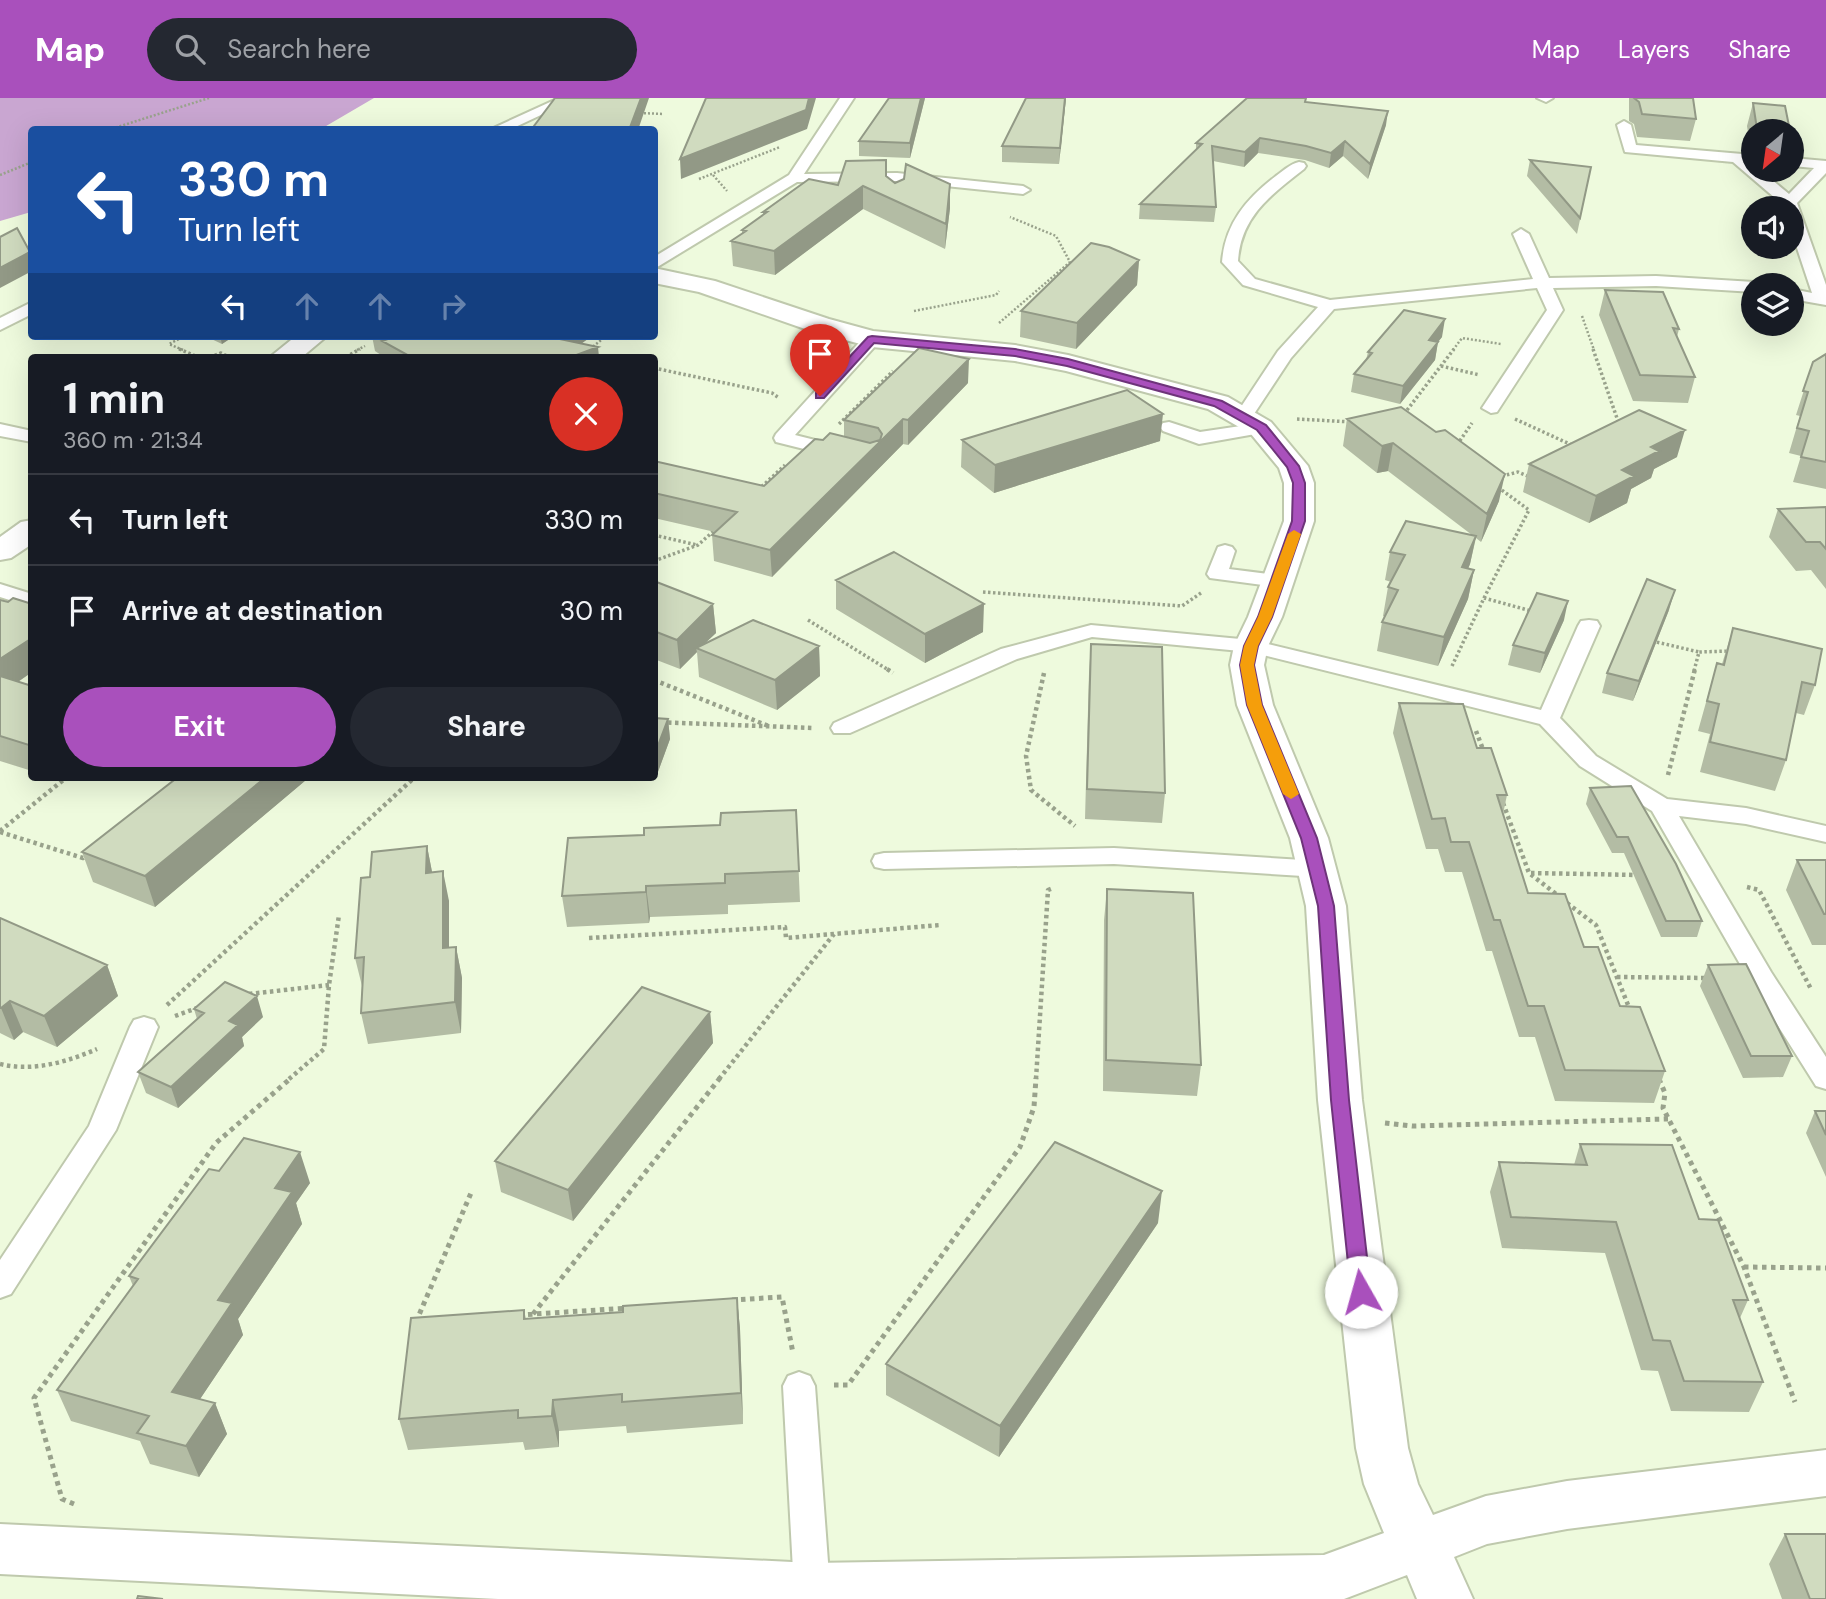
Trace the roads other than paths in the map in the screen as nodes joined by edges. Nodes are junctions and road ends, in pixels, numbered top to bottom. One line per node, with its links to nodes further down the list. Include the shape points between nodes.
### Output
1 (570, 98): 4 (lane)
2 (847, 98): 10 (lane)
3 (1624, 125): 5 (lane, via 1630,149)
4 (505, 126)
5 (1737, 158): 6 (lane); 12 (lane)
6 (1741, 158)
7 (1804, 163): 8 (lane)
8 (1826, 165): 13 (lane)
9 (1299, 166): 22 (lane, via 1254,201 1229,242 1230,262 1249,282)
10 (794, 178): 11 (lane); 16 (lane)
11 (1023, 190)
12 (1779, 196)
13 (1800, 196)
14 (1521, 234): 18 (lane)
15 (1804, 244): 21 (lane)
16 (658, 262)
17 (658, 276): 25 (street, via 706,286)
18 (1542, 283): 19 (lane, via 1656,281); 22 (lane); 28 (lane, via 1555,310)
19 (1741, 286)
20 (1804, 296): 21 (lane)
21 (1824, 300)
22 (1329, 305): 29 (lane, via 1284,355)
23 (28, 309): 24 (lane)
24 (0, 326)
25 (872, 339): 29 (street, via 1068,363 1218,403); 33 (lane, via 783,438)
26 (308, 340): 27 (street)
27 (288, 354)
28 (1491, 408)
29 (1253, 422): 30 (lane, via 1199,438); 37 (street, via 1293,466 1299,483 1298,521)
30 (1169, 427)
31 (0, 430): 32 (lane)
32 (28, 436)
33 (860, 457)
34 (28, 532): 35 (street)
35 (0, 551)
36 (1226, 551): 37 (lane, via 1217,574)
37 (1277, 582): 41 (street)
38 (0, 590): 39 (lane)
39 (28, 600)
40 (1589, 626): 42 (lane)
41 (1251, 646): 42 (lane); 43 (lane, via 1091,631 1009,654); 47 (street, via 1247,665 1255,705)
42 (1548, 719): 44 (lane, via 1588,761)
43 (842, 728)
44 (1661, 806): 45 (lane, via 1746,816); 49 (lane)
45 (1826, 834)
46 (884, 860): 47 (lane, via 1087,856)
47 (1319, 869): 53 (street, via 1326,906 1342,1119 1382,1448 1403,1516)
48 (144, 1027): 50 (lane, via 102,1130)
49 (1826, 1079)
50 (0, 1285)
51 (799, 1386): 55 (lane)
52 (1826, 1473): 53 (street, via 1567,1505 1486,1520)
53 (1421, 1544): 55 (street, via 1324,1581); 57 (street)
54 (0, 1549): 56 (street)
55 (812, 1589): 56 (street)
56 (746, 1592)
57 (1445, 1599)

